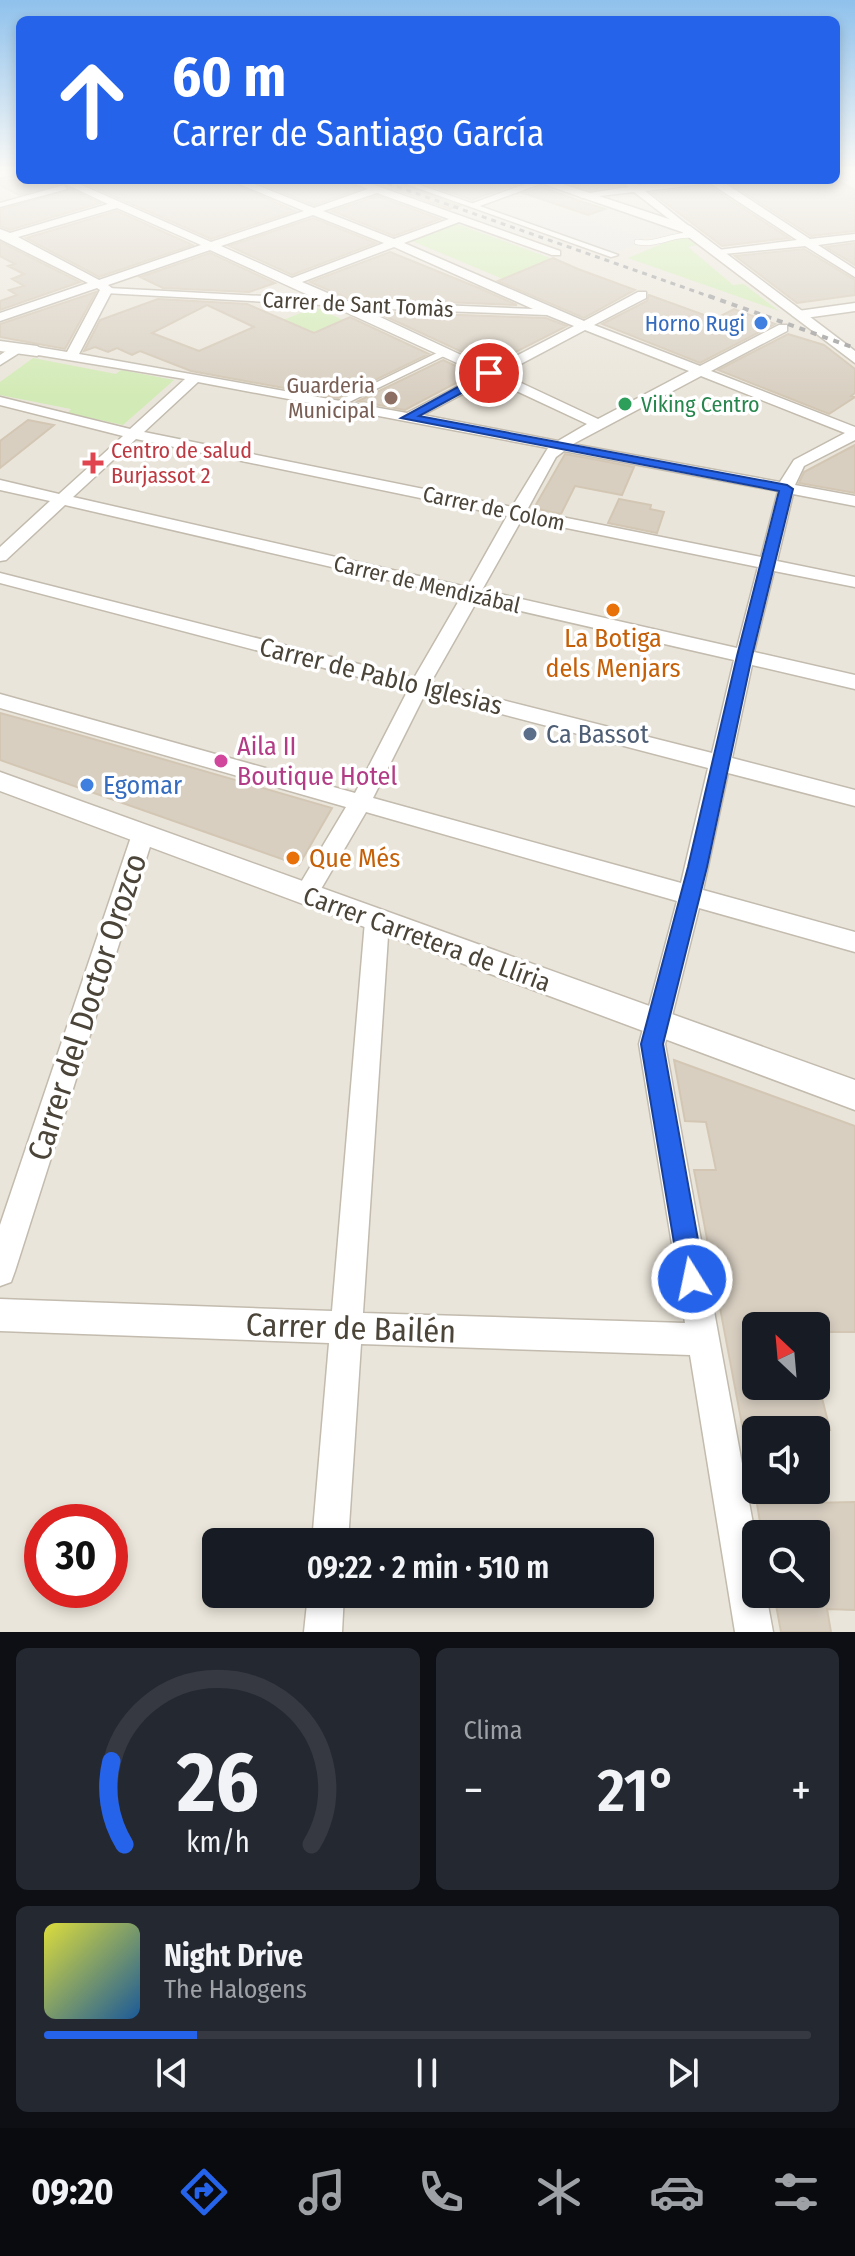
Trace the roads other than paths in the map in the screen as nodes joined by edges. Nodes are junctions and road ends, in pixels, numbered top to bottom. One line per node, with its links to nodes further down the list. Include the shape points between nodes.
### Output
1 (25, 246): 15 (street)
2 (210, 246): 14 (street); 15 (street)
3 (386, 246): 14 (street)
4 (401, 246): 18 (street)
5 (536, 246): 10 (street)
6 (589, 246): 12 (street)
7 (709, 246): 11 (street)
8 (773, 246): 11 (street)
9 (813, 246): 13 (street)
10 (556, 253)
11 (718, 253): 24 (street)
12 (614, 255)
13 (855, 274)
14 (291, 282): 17 (street)
15 (107, 285): 17 (street, Carrer de Sant Tomàs); 25 (street); 33 (street)
16 (642, 295): 27 (street)
17 (340, 303): 19 (street, Carrer de Sant Tomàs); 22 (street)
18 (532, 304): 21 (street); 23 (street)
19 (377, 306): 21 (street, Carrer de Sant Tomàs); 22 (street, via 366,308)
20 (855, 307): 24 (street)
21 (519, 312): 23 (street, Carrer de Sant Tomàs)
22 (364, 315): 32 (street)
23 (560, 315): 27 (street)
24 (798, 315): 28 (street)
25 (0, 317)
26 (855, 319): 28 (street)
27 (585, 324): 36 (street); 37 (street)
28 (813, 325): 34 (street)
29 (783, 328): 36 (street)
30 (0, 346): 31 (street)
31 (28, 350): 33 (street); 35 (street)
32 (443, 353): 37 (street); 40 (street)
33 (71, 356): 38 (street)
34 (855, 358)
35 (0, 361)
36 (701, 370): 42 (street); 43 (street)
37 (489, 373): 41 (street); 42 (street)
38 (195, 377): 40 (street); 44 (street)
39 (0, 401): 44 (street, Carrer de Colom)
40 (337, 404): 41 (street)
41 (407, 418): 45 (street)
42 (598, 424): 45 (street)
43 (855, 433): 47 (street, via 795,465)
44 (134, 434): 48 (street); 50 (street, Carrer de Colom)
45 (558, 446): 47 (street); 50 (street)
46 (0, 485): 48 (street, Carrer de Mendizábal)
47 (787, 489): 49 (street); 52 (street)
48 (60, 499): 51 (street); 55 (street, Carrer de Mendizábal)
49 (855, 501)
50 (518, 513): 52 (street, Carrer de Colom); 55 (street)
51 (0, 556)
52 (768, 564): 54 (street, Carrer de Colom); 56 (street)
53 (0, 578): 58 (street, Carrer de Pablo Iglesias)
54 (855, 582)
55 (470, 595): 56 (street, Carrer de Mendizábal); 58 (street)
56 (744, 656): 57 (street, Carrer de Mendizábal); 60 (street)
57 (855, 682)
58 (419, 687): 60 (street, Carrer de Pablo Iglesias); 63 (street)
59 (0, 701): 63 (street)
60 (723, 762): 62 (street, Carrer de Pablo Iglesias); 65 (street)
61 (0, 781): 64 (street, Carrer Carretera de Llíria)
62 (855, 798)
63 (360, 803): 65 (street); 66 (street)
64 (143, 834): 66 (street, Carrer Carretera de Llíria); 71 (street, Carrer del Doctor Orozco)
65 (691, 893): 68 (street); 69 (street)
66 (306, 894): 67 (street, Carrer Carretera de Llíria)
67 (377, 921): 69 (street, Carrer Carretera de Llíria); 73 (street)
68 (855, 942)
69 (656, 1023): 70 (street, Carrer Carretera de Llíria); 74 (street, via 652,1044)
70 (855, 1095)
71 (0, 1271)
72 (0, 1315): 73 (street, Carrer de Bailén)
73 (347, 1328): 74 (street, Carrer de Bailén); 75 (street)
74 (702, 1338): 78 (street)
75 (331, 1528)
76 (325, 1608): 77 (street)
77 (323, 1632)
78 (754, 1632)

